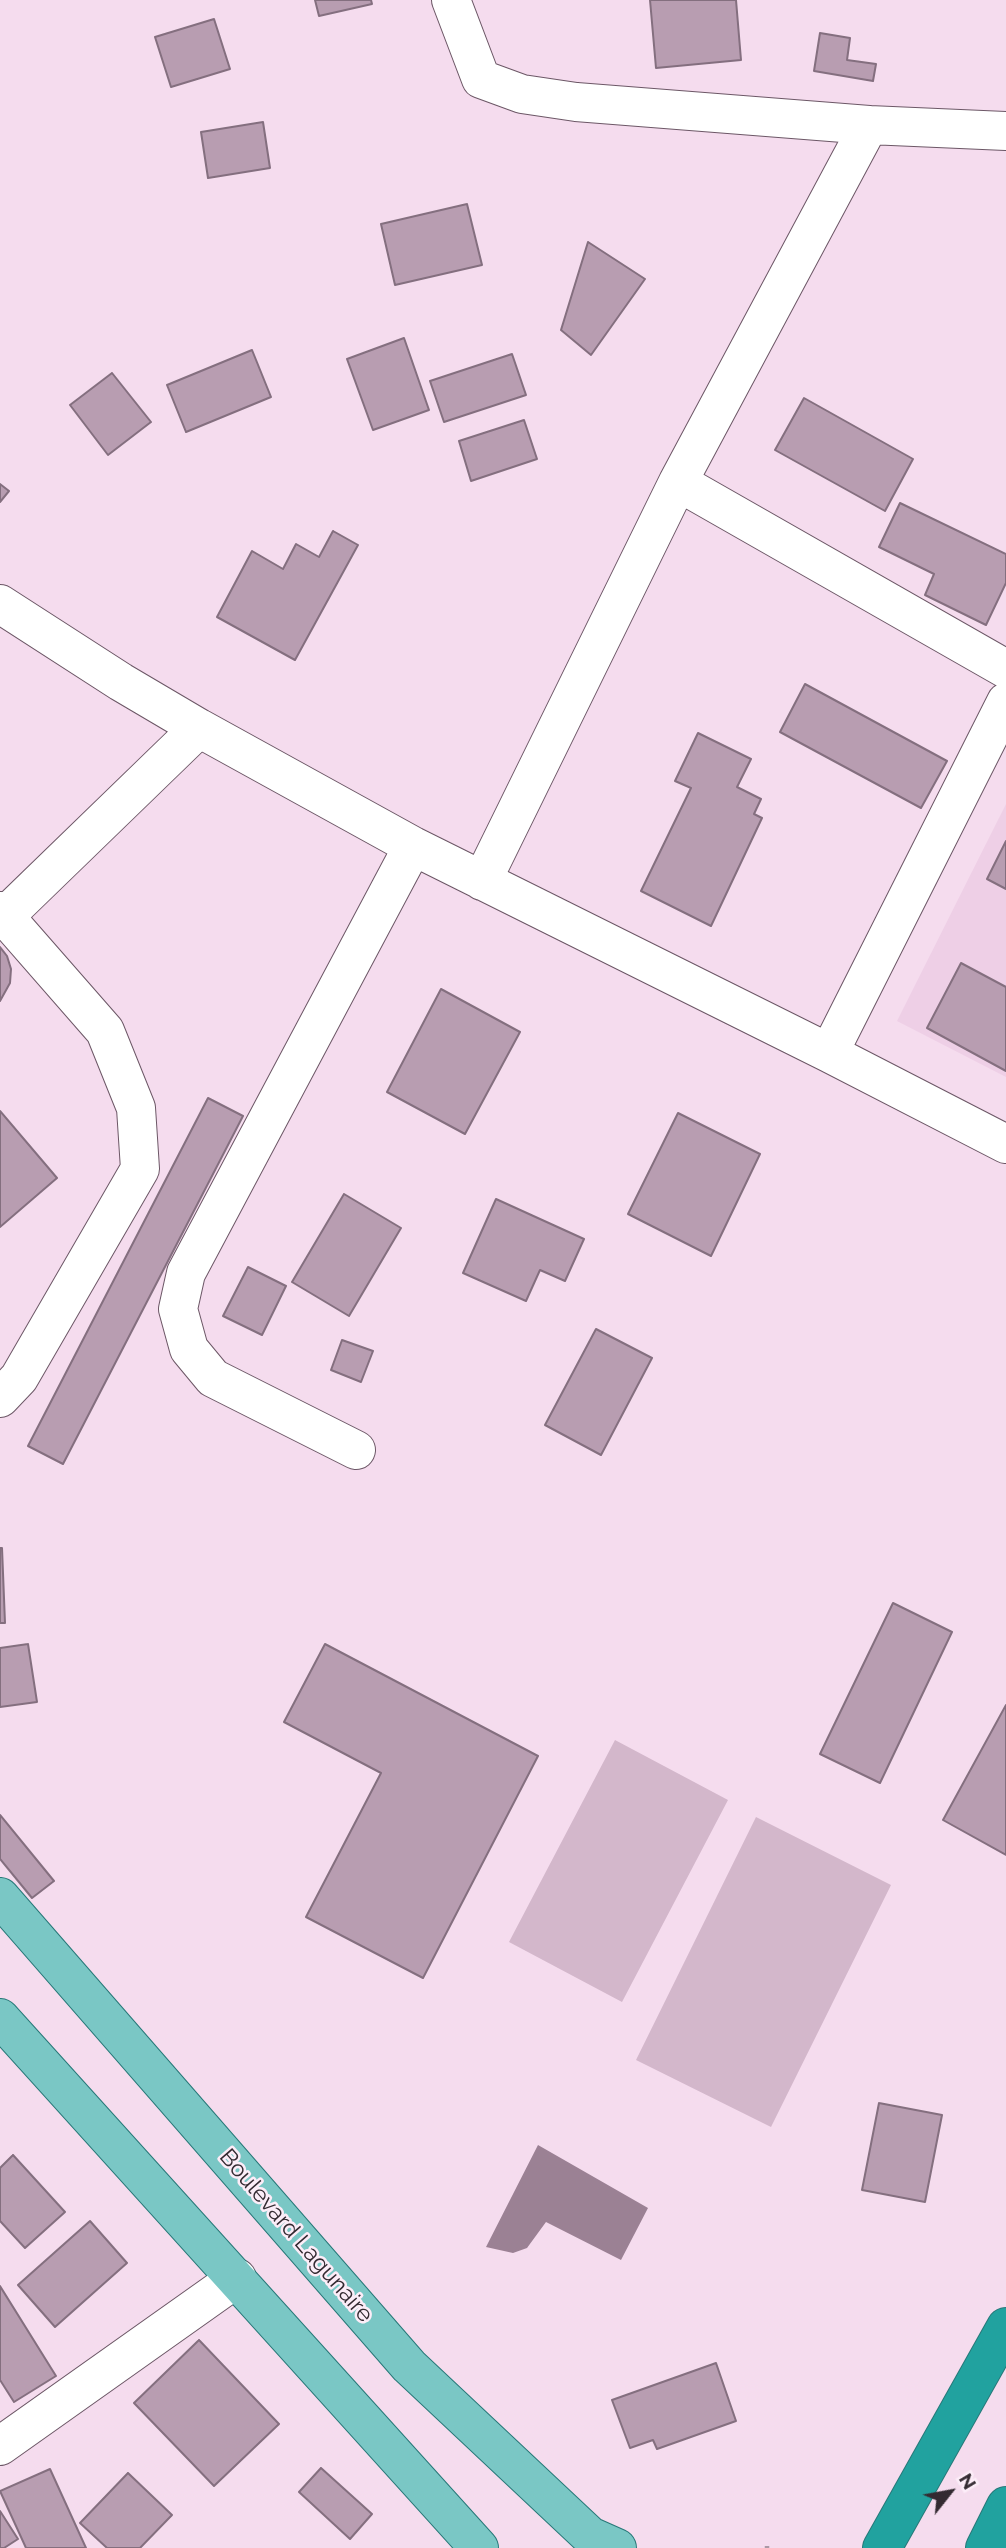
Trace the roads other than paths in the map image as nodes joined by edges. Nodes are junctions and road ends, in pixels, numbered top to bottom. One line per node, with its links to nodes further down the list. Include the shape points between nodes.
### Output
1 (451, 0): 2 (street, via 481,79 522,94)
2 (869, 125): 3 (street); 4 (street)
3 (1006, 131)
4 (678, 482): 6 (street); 10 (street)
5 (0, 604): 8 (street)
6 (1006, 668)
7 (1006, 702): 12 (street)
8 (199, 728): 9 (street); 11 (street)
9 (413, 846): 10 (street); 15 (street, via 186,1273 178,1309 189,1349 213,1378)
10 (482, 881): 12 (street)
11 (2, 913): 14 (street, via 105,1031 136,1108 140,1169 19,1378)
12 (830, 1053): 13 (street)
13 (1006, 1144)
14 (0, 1398)
15 (356, 1450)
16 (0, 1896): 23 (main road, Boulevard Lagunaire, via 410,2366 590,2536)
17 (0, 2018): 18 (main road)
18 (237, 2278): 20 (street); 22 (main road)
19 (1006, 2327): 24 (highway)
20 (0, 2446)
21 (1006, 2506): 25 (highway)
22 (479, 2548)
23 (617, 2548)
24 (882, 2548)
25 (985, 2548)

